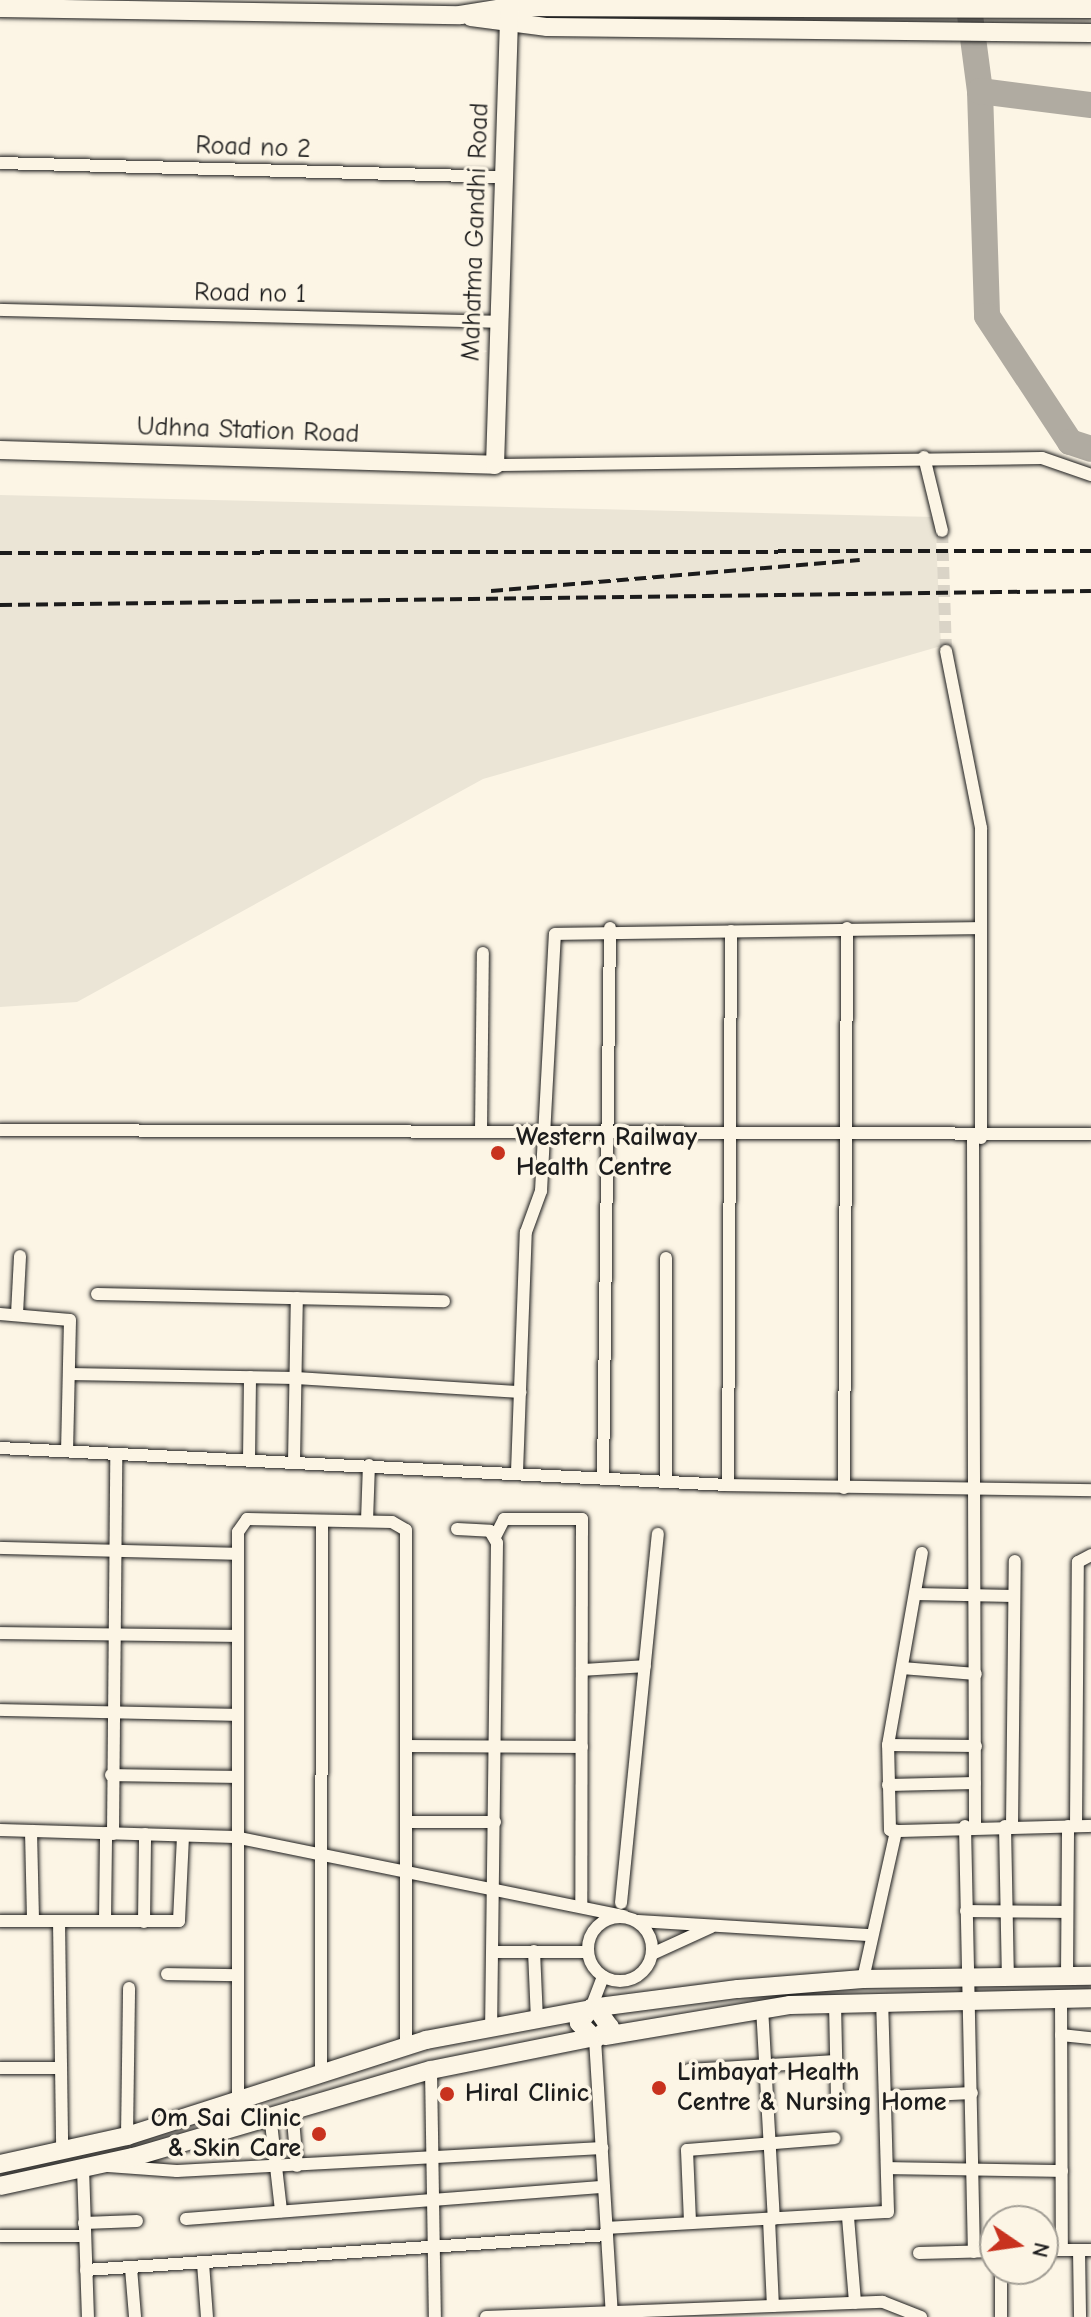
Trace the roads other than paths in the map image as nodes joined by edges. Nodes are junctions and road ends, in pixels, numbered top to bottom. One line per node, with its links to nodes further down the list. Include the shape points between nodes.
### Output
1 (510, 3): 2 (street); 5 (street); 6 (street, Mahatma Gandhi Road)
2 (912, 6): 4 (street)
3 (0, 8): 5 (street)
4 (1091, 9)
5 (460, 15): 6 (street)
6 (509, 26): 7 (street); 9 (street, Mahatma Gandhi Road)
7 (1091, 33)
8 (0, 163): 9 (street, Road no 2)
9 (504, 177): 11 (street, Mahatma Gandhi Road)
10 (0, 310): 11 (street, Road no 1)
11 (500, 322): 14 (street, Mahatma Gandhi Road)
12 (0, 450): 14 (street, Udhna Station Road)
13 (924, 457): 14 (street); 15 (street, via 1042,458); 16 (street)
14 (495, 465)
15 (1091, 475)
16 (942, 531)
17 (946, 651): 20 (street, via 981,828)
18 (610, 928): 21 (street); 25 (street, via 560,932 551,944); 27 (street)
19 (847, 928): 20 (street); 21 (street); 29 (street)
20 (980, 928): 30 (street)
21 (731, 931): 28 (street)
22 (483, 953): 24 (street)
23 (0, 1130): 24 (street)
24 (481, 1132): 25 (street)
25 (544, 1133): 27 (street); 41 (street, via 541,1191 526,1232)
26 (1091, 1134): 30 (street)
27 (605, 1135): 28 (street); 49 (street)
28 (726, 1136): 29 (street); 51 (street)
29 (848, 1138): 30 (street); 52 (street)
30 (977, 1139): 54 (street)
31 (20, 1256): 37 (street)
32 (666, 1258): 50 (street)
33 (97, 1294): 34 (street)
34 (297, 1298): 35 (street); 40 (street)
35 (444, 1301)
36 (0, 1314): 37 (street)
37 (17, 1314): 38 (street, via 70,1320)
38 (69, 1374): 39 (street); 43 (street)
39 (250, 1377): 40 (street); 45 (street)
40 (296, 1378): 41 (street); 46 (street)
41 (521, 1392): 48 (street)
42 (0, 1448): 43 (street)
43 (67, 1451): 44 (street)
44 (116, 1454): 45 (street); 61 (street)
45 (249, 1460): 46 (street)
46 (294, 1462): 47 (street)
47 (369, 1465): 48 (street); 56 (street)
48 (517, 1472): 49 (street)
49 (603, 1479): 50 (street)
50 (666, 1482): 51 (street)
51 (728, 1485): 52 (street)
52 (844, 1488): 54 (street)
53 (1091, 1490): 54 (street)
54 (978, 1492): 67 (street)
55 (322, 1521): 56 (street); 63 (street, via 247,1519 238,1532); 106 (street)
56 (367, 1521): 84 (street, via 406,1530)
57 (457, 1529): 59 (street)
58 (658, 1534): 73 (street)
59 (496, 1535): 75 (street, via 504,1519 582,1519); 82 (street)
60 (0, 1548): 61 (street)
61 (114, 1551): 63 (street); 71 (street)
62 (922, 1553): 66 (street)
63 (238, 1554): 72 (street)
64 (1091, 1555): 69 (street, via 1079,1558)
65 (1015, 1561): 68 (street)
66 (915, 1594): 67 (street); 74 (street)
67 (977, 1595): 68 (street); 78 (street)
68 (1014, 1596): 96 (street)
69 (1084, 1598): 77 (street)
70 (0, 1633): 71 (street)
71 (112, 1634): 72 (street); 80 (street)
72 (237, 1636): 81 (street)
73 (645, 1666): 75 (street); 109 (street)
74 (902, 1668): 78 (street); 83 (street)
75 (582, 1670): 88 (street)
76 (1091, 1672): 77 (street)
77 (1077, 1673): 86 (street)
78 (976, 1674): 85 (street)
79 (0, 1710): 80 (street)
80 (110, 1712): 81 (street); 89 (street)
81 (236, 1715): 90 (street)
82 (495, 1745): 84 (street); 88 (street); 94 (street)
83 (888, 1745): 85 (street); 92 (street)
84 (409, 1746): 93 (street)
85 (976, 1746): 91 (street)
86 (1077, 1746): 87 (street); 97 (street)
87 (1091, 1746)
88 (582, 1747): 110 (street)
89 (111, 1775): 90 (street); 102 (street)
90 (235, 1777): 105 (street)
91 (975, 1783): 92 (street); 95 (street)
92 (888, 1785): 101 (street, via 890,1830)
93 (410, 1822): 94 (street); 107 (street)
94 (495, 1822): 108 (street)
95 (970, 1825): 96 (street); 101 (street); 111 (street)
96 (1009, 1826): 97 (street); 112 (street)
97 (1072, 1826): 98 (street); 113 (street)
98 (1091, 1826)
99 (0, 1830): 100 (street)
100 (31, 1831): 102 (street); 116 (street)
101 (896, 1831): 122 (street)
102 (109, 1834): 103 (street); 118 (street)
103 (145, 1834): 104 (street); 120 (street)
104 (183, 1836): 105 (street); 120 (street, via 181,1917)
105 (235, 1837): 106 (street); 128 (street)
106 (321, 1855): 107 (street); 155 (street)
107 (409, 1873): 108 (street); 148 (street)
108 (494, 1890): 110 (street); 124 (street)
109 (621, 1903)
110 (581, 1906): 114 (street)
111 (966, 1911): 112 (street); 133 (street)
112 (1007, 1912): 113 (street); 130 (street)
113 (1067, 1912): 131 (street)
114 (624, 1916): 119 (street); 125 (street, via 597,1926)
115 (0, 1921): 116 (street)
116 (33, 1921): 117 (street)
117 (59, 1921): 118 (street); 152 (street)
118 (105, 1921): 120 (street)
119 (638, 1921): 121 (street); 126 (street)
120 (144, 1922)
121 (714, 1925): 122 (street); 126 (street)
122 (868, 1935): 134 (street)
123 (534, 1951): 124 (street); 125 (street); 143 (street)
124 (493, 1952): 144 (street)
125 (588, 1952): 129 (street)
126 (652, 1954): 129 (street, via 631,1980)
127 (167, 1974): 128 (street)
128 (234, 1975): 159 (street)
129 (603, 1976): 142 (street)
130 (1008, 1976): 131 (street); 133 (street)
131 (1067, 1976): 132 (street)
132 (1091, 1976)
133 (967, 1977): 134 (street); 138 (street)
134 (863, 1979): 142 (street)
135 (129, 1988): 163 (street)
136 (1061, 1998): 137 (street); 138 (street); 145 (street)
137 (1091, 1998)
138 (969, 1999): 139 (street); 156 (street)
139 (882, 2000): 140 (street); 158 (street)
140 (835, 2003): 141 (street); 149 (street)
141 (762, 2007): 146 (street); 150 (street)
142 (591, 2009): 143 (street); 146 (street, via 579,2023); 146 (street, via 610,2021)
143 (537, 2019): 144 (street)
144 (491, 2028): 148 (street)
145 (1061, 2035): 147 (street); 174 (street)
146 (596, 2038): 153 (street); 166 (street)
147 (1091, 2038)
148 (406, 2046): 155 (street)
149 (836, 2061): 150 (street); 157 (street)
150 (765, 2064): 154 (street); 165 (street)
151 (0, 2068): 152 (street)
152 (61, 2068): 167 (street)
153 (431, 2070): 160 (street); 168 (street)
154 (689, 2070)
155 (321, 2073): 159 (street)
156 (972, 2093): 158 (street); 175 (street)
157 (837, 2096)
158 (886, 2097): 173 (street)
159 (233, 2101): 162 (street); 163 (street)
160 (292, 2107): 161 (street); 171 (street)
161 (270, 2114): 162 (street); 172 (street)
162 (238, 2124): 170 (street)
163 (127, 2136): 167 (street)
164 (835, 2138): 165 (street)
165 (770, 2140): 182 (street); 184 (street, via 687,2150)
166 (602, 2148): 168 (street); 177 (street)
167 (62, 2150): 169 (street)
168 (433, 2160): 171 (street); 178 (street)
169 (0, 2164)
170 (92, 2166): 172 (street); 176 (street); 185 (street)
171 (297, 2166): 172 (street)
172 (276, 2167): 179 (street)
173 (889, 2168): 175 (street); 180 (street, via 888,2212)
174 (1062, 2171): 175 (street); 189 (street)
175 (974, 2172): 191 (street)
176 (0, 2186)
177 (604, 2187): 178 (street); 186 (street)
178 (433, 2199): 179 (street); 188 (street)
179 (281, 2211): 181 (street)
180 (848, 2217): 182 (street); 199 (street)
181 (186, 2219)
182 (771, 2219): 184 (street); 200 (street)
183 (137, 2221): 185 (street)
184 (690, 2222): 186 (street)
185 (85, 2229): 187 (street); 196 (street)
186 (607, 2231): 188 (street); 204 (street)
187 (0, 2236)
188 (434, 2248): 194 (street); 208 (street)
189 (1062, 2250): 190 (street)
190 (1085, 2250): 213 (street)
191 (974, 2252): 192 (street); 193 (street)
192 (979, 2252)
193 (919, 2253)
194 (203, 2263): 195 (street); 207 (street)
195 (131, 2268): 196 (street); 206 (street)
196 (86, 2270): 205 (street)
197 (1001, 2285): 212 (street)
198 (883, 2302): 199 (street); 210 (street); 211 (street)
199 (855, 2303): 201 (street)
200 (773, 2306): 202 (street); 203 (street)
201 (841, 2310): 202 (street)
202 (790, 2311)
203 (718, 2312): 204 (street)
204 (612, 2314): 209 (street)
205 (88, 2317)
206 (135, 2317)
207 (207, 2317)
208 (435, 2317)
209 (486, 2317)
210 (883, 2317)
211 (921, 2317)
212 (1001, 2317)
213 (1080, 2317)

